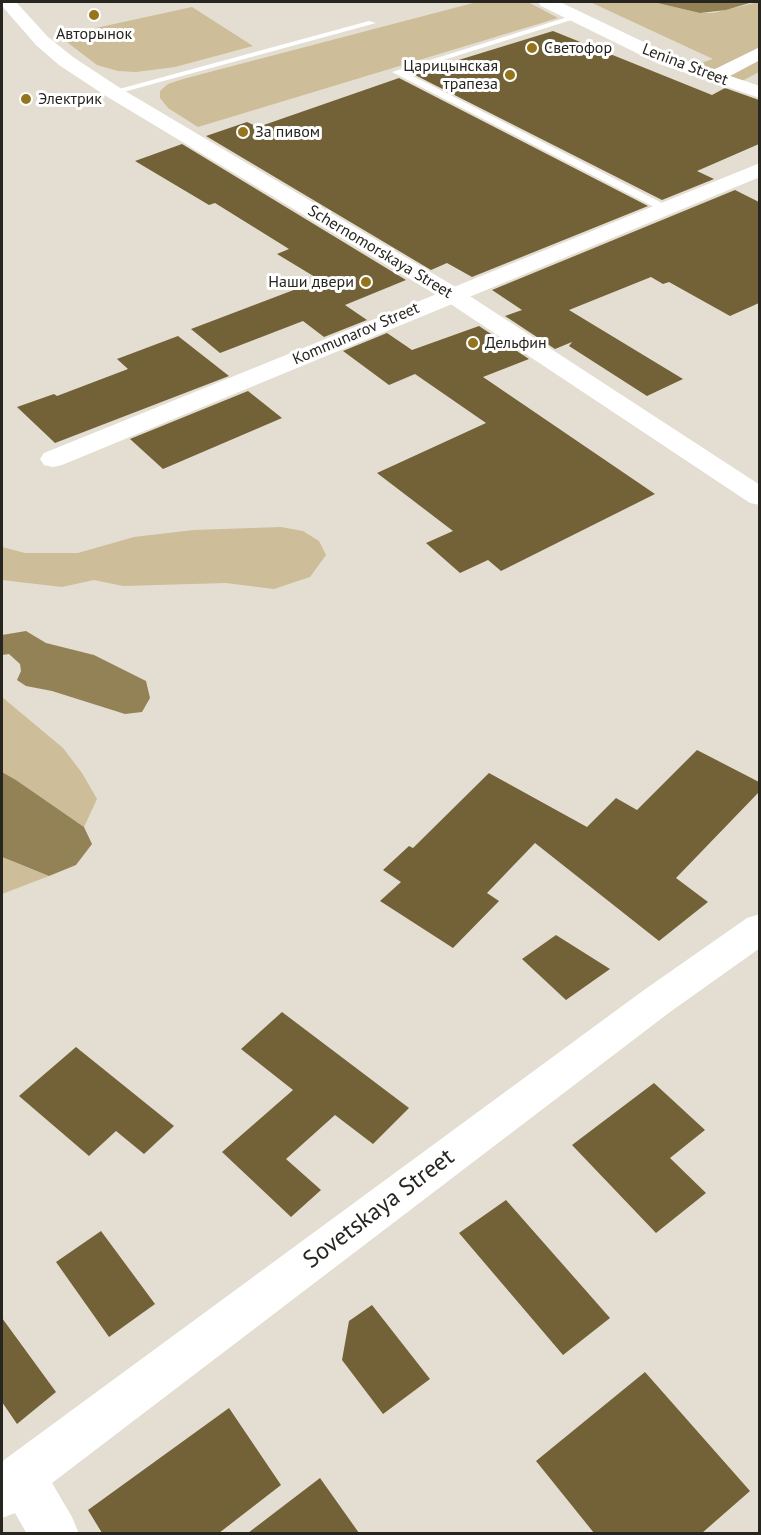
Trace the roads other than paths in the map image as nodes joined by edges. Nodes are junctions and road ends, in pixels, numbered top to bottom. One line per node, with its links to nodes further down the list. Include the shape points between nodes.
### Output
1 (7, 2): 7 (street, Sсhernomorskaya Street, via 42,41)
2 (547, 2): 3 (street, Lenina Street)
3 (577, 17): 6 (street, Lenina Street, via 658,56); 10 (lane, via 397,72)
4 (372, 23): 7 (lane)
5 (759, 52): 6 (street)
6 (714, 77): 8 (street, Lenina Street)
7 (113, 92): 11 (street, Sсhernomorskaya Street)
8 (759, 92)
9 (759, 169): 10 (street, Kommunarov Street)
10 (664, 208): 11 (street, Kommunarov Street)
11 (451, 294): 12 (street, Kommunarov Street); 13 (street, Sсhernomorskaya Street)
12 (53, 459)
13 (759, 497)
14 (759, 928): 15 (street, Sovetskaya Street)
15 (11, 1486): 16 (street)
16 (55, 1533)

